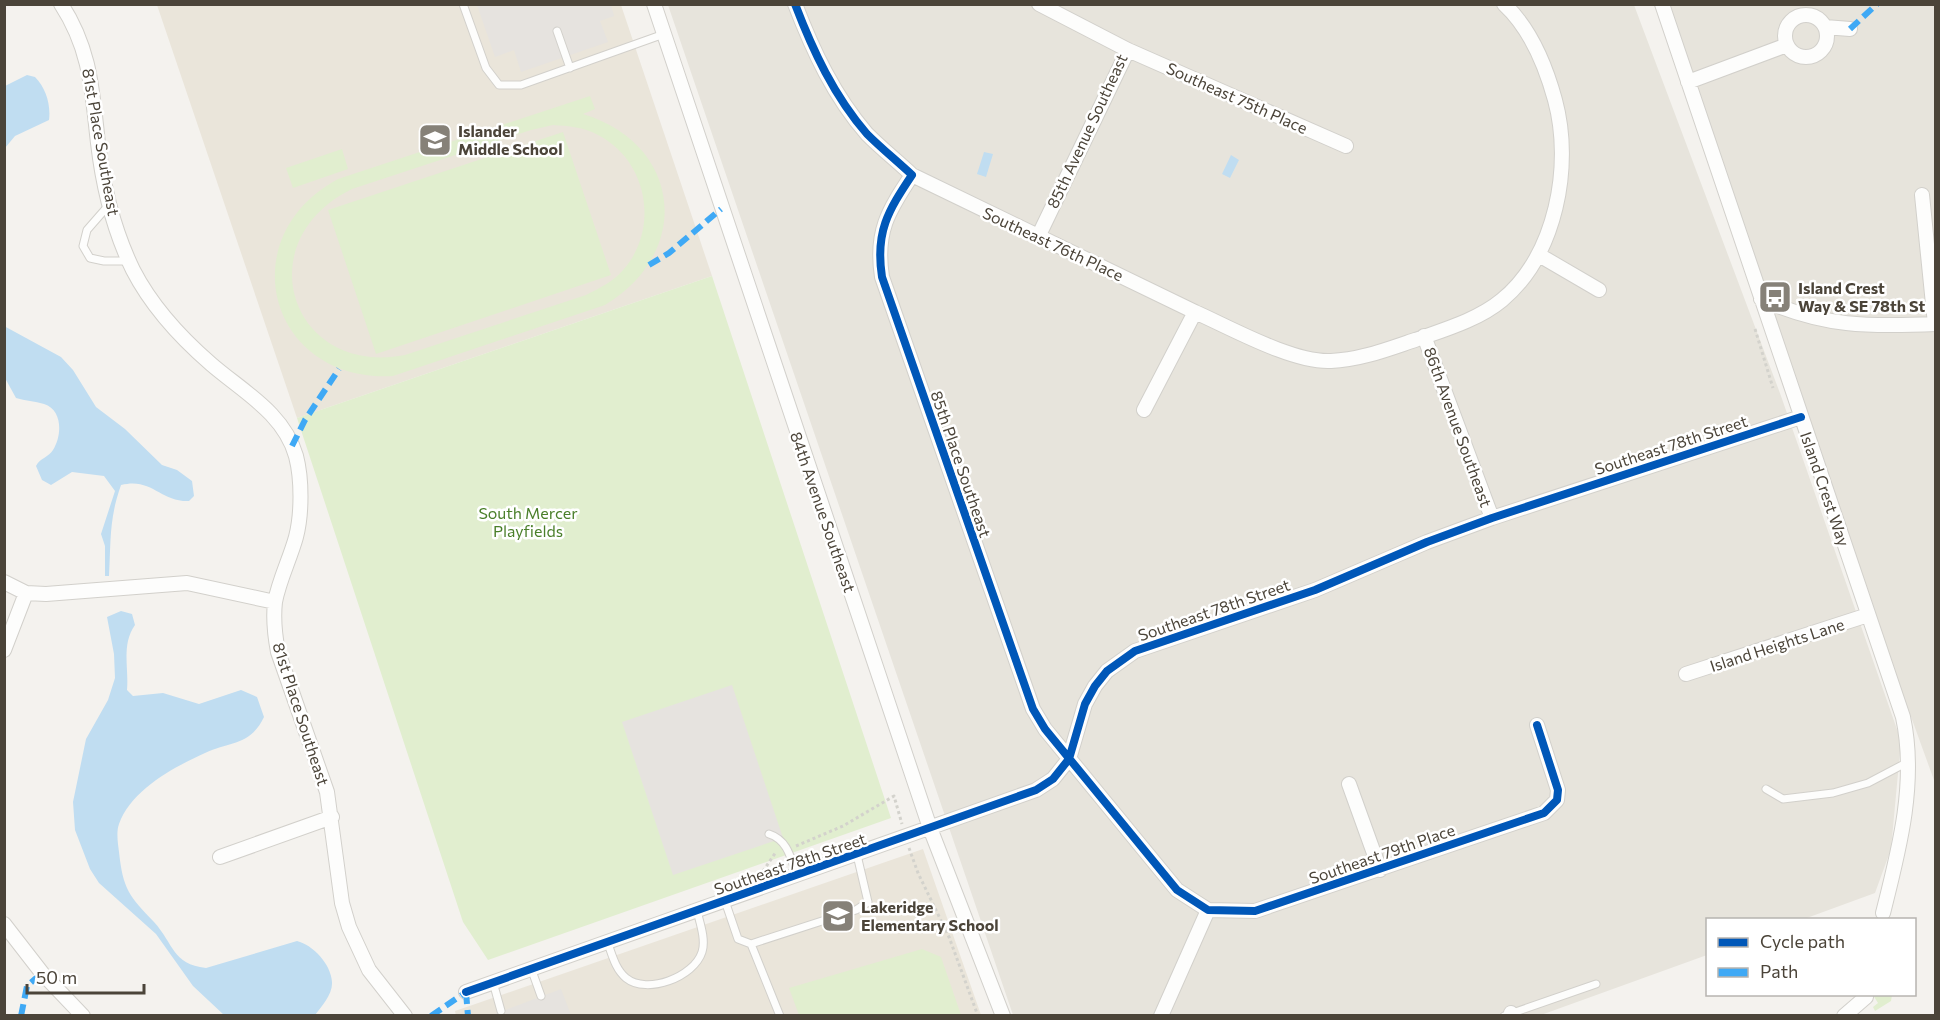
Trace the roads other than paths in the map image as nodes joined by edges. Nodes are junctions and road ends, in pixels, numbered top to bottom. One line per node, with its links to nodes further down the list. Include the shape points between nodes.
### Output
1 (61, 4): 20 (street, 81st Place Southeast, via 88,62)
2 (463, 4): 15 (lane, via 486,68 499,85 521,85)
3 (654, 4): 12 (street, 84th Avenue Southeast)
4 (795, 4): 18 (street, via 822,68 842,101 868,134)
5 (1039, 4): 14 (street, 85th Avenue Southeast)
6 (1504, 4): 22 (street, via 1537,51 1562,128 1559,192)
7 (1662, 4): 16 (street, Island Crest Way)
8 (1793, 11): 9 (street, via 1821,21); 13 (street, via 1785,33)
9 (1825, 27): 10 (street); 13 (street, via 1826,43 1815,55 1799,56)
10 (1851, 29)
11 (557, 31): 15 (lane)
12 (664, 34): 15 (lane); 44 (street, 84th Avenue Southeast)
13 (1787, 45): 16 (street)
14 (1128, 50): 17 (street, Southeast 75th Place); 21 (street, 85th Avenue Southeast)
15 (570, 68)
16 (1688, 82): 25 (street, Island Crest Way)
17 (1346, 146)
18 (912, 175): 21 (street, Southeast 76th Place); 39 (street, 85th Place Southeast, via 892,204 883,226 879,258 882,277 1025,689 1046,729)
19 (1922, 195): 27 (street)
20 (110, 204): 23 (street, 81st Place Southeast); 23 (lane, via 87,230 84,246 90,258)
21 (1038, 237): 26 (street, Southeast 76th Place)
22 (1539, 255): 24 (street); 28 (street, Southeast 76th Place, via 1501,301 1481,314)
23 (129, 261): 34 (street, 81st Place Southeast, via 180,335 259,402 278,422 292,446 299,482 297,536)
24 (1599, 290)
25 (1761, 299): 27 (street, via 1823,321 1873,327); 30 (street, Island Crest Way)
26 (1195, 312): 28 (street, Southeast 76th Place, via 1308,359 1355,358); 29 (street)
27 (1935, 324)
28 (1425, 336): 31 (street, 86th Avenue Southeast)
29 (1144, 410)
30 (1801, 417): 31 (street, Southeast 78th Street); 35 (street, Island Crest Way)
31 (1492, 518): 39 (street, Southeast 78th Street, via 1315,590 1135,651 1107,671 1095,686 1085,704)
32 (4, 582): 33 (street)
33 (26, 593): 34 (street, via 66,594 187,584); 36 (street)
34 (275, 602): 43 (street, 81st Place Southeast, via 278,652 318,759)
35 (1868, 615): 37 (street, Island Heights Lane); 40 (street, Island Crest Way, via 1903,717)
36 (4, 650)
37 (1686, 674)
38 (1537, 725): 48 (street, Southeast 79th Place, via 1556,777 1557,800 1544,813)
39 (1070, 759): 44 (street, Southeast 78th Street, via 1053,779 1036,790); 52 (street, 85th Place Southeast, via 1162,875 1192,902)
40 (1908, 762): 42 (lane, via 1868,783 1833,793 1783,800); 53 (street, Island Crest Way, via 1900,845)
41 (1349, 784): 48 (street)
42 (1766, 789)
43 (332, 817): 47 (street); 66 (street, 81st Place Southeast, via 349,927 369,970)
44 (930, 828): 46 (street, Southeast 78th Street); 68 (street, 84th Avenue Southeast)
45 (769, 834): 49 (lane, via 787,846)
46 (857, 855): 49 (street, Southeast 78th Street); 56 (lane, via 868,902 863,908)
47 (220, 857)
48 (1380, 870): 52 (street, Southeast 79th Place, via 1255,911)
49 (797, 876): 50 (street, Southeast 78th Street)
50 (725, 901): 51 (street, Southeast 78th Street); 56 (lane, via 738,939)
51 (698, 910): 55 (street, Southeast 78th Street); 55 (lane, via 702,952 694,964 665,981 650,986 628,980 619,971)
52 (1208, 910): 69 (street)
53 (1883, 914)
54 (4, 924): 65 (street, via 42,973)
55 (607, 941): 57 (street, Southeast 78th Street)
56 (751, 944): 67 (lane)
57 (531, 968): 58 (street, Southeast 78th Street); 61 (lane)
58 (493, 982): 60 (street, Southeast 78th Street); 63 (lane)
59 (1596, 984): 64 (lane)
60 (466, 992)
61 (541, 996)
62 (1866, 997): 70 (street)
63 (501, 1011)
64 (1509, 1015)
65 (83, 1016)
66 (405, 1016)
67 (780, 1016)
68 (1003, 1016)
69 (1161, 1016)
70 (1844, 1016)

